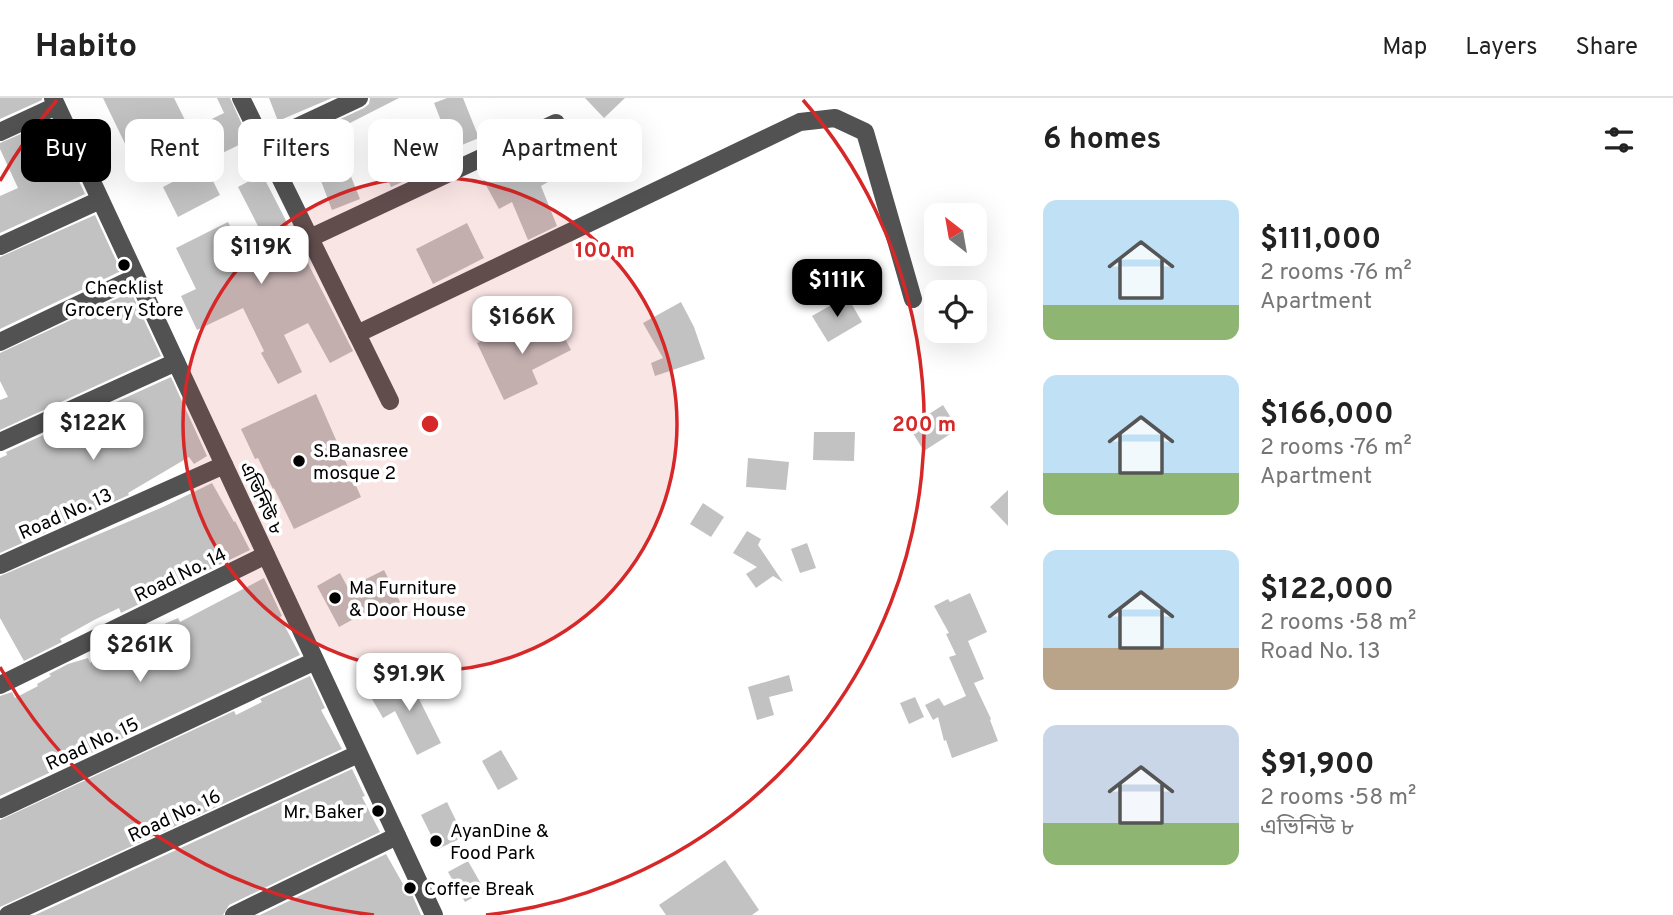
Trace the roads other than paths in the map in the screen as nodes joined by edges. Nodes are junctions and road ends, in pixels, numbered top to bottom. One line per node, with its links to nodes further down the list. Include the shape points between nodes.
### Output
1 (241, 98): 4 (street)
2 (359, 98): 5 (street)
3 (55, 102): 6 (street); 9 (street, এভিনিউ ৮)
4 (251, 119)
5 (314, 119)
6 (0, 132)
7 (477, 160): 10 (street)
8 (282, 182): 10 (street)
9 (100, 200): 11 (street); 12 (street, এভিনিউ ৮)
10 (310, 238): 14 (street)
11 (0, 246)
12 (136, 277): 15 (street); 16 (street, এভিনিউ ৮)
13 (913, 299): 14 (street, via 865,132 835,118 800,122)
14 (357, 334): 17 (street)
15 (0, 342)
16 (176, 362): 18 (street); 19 (street, এভিনিউ ৮)
17 (390, 401)
18 (0, 442)
19 (223, 465): 20 (street, এভিনিউ ৮); 21 (street, Road No. 13)
20 (266, 555): 22 (street, এভিনিউ ৮); 23 (street, Road No. 14)
21 (0, 565)
22 (315, 661): 24 (street, এভিনিউ ৮); 25 (street, Road No. 15)
23 (0, 685)
24 (358, 754): 26 (street, এভিনিউ ৮); 27 (street, Road No. 16)
25 (0, 809)
26 (397, 836): 28 (street); 29 (street, এভিনিউ ৮)
27 (8, 915)
28 (234, 915)
29 (434, 915)

